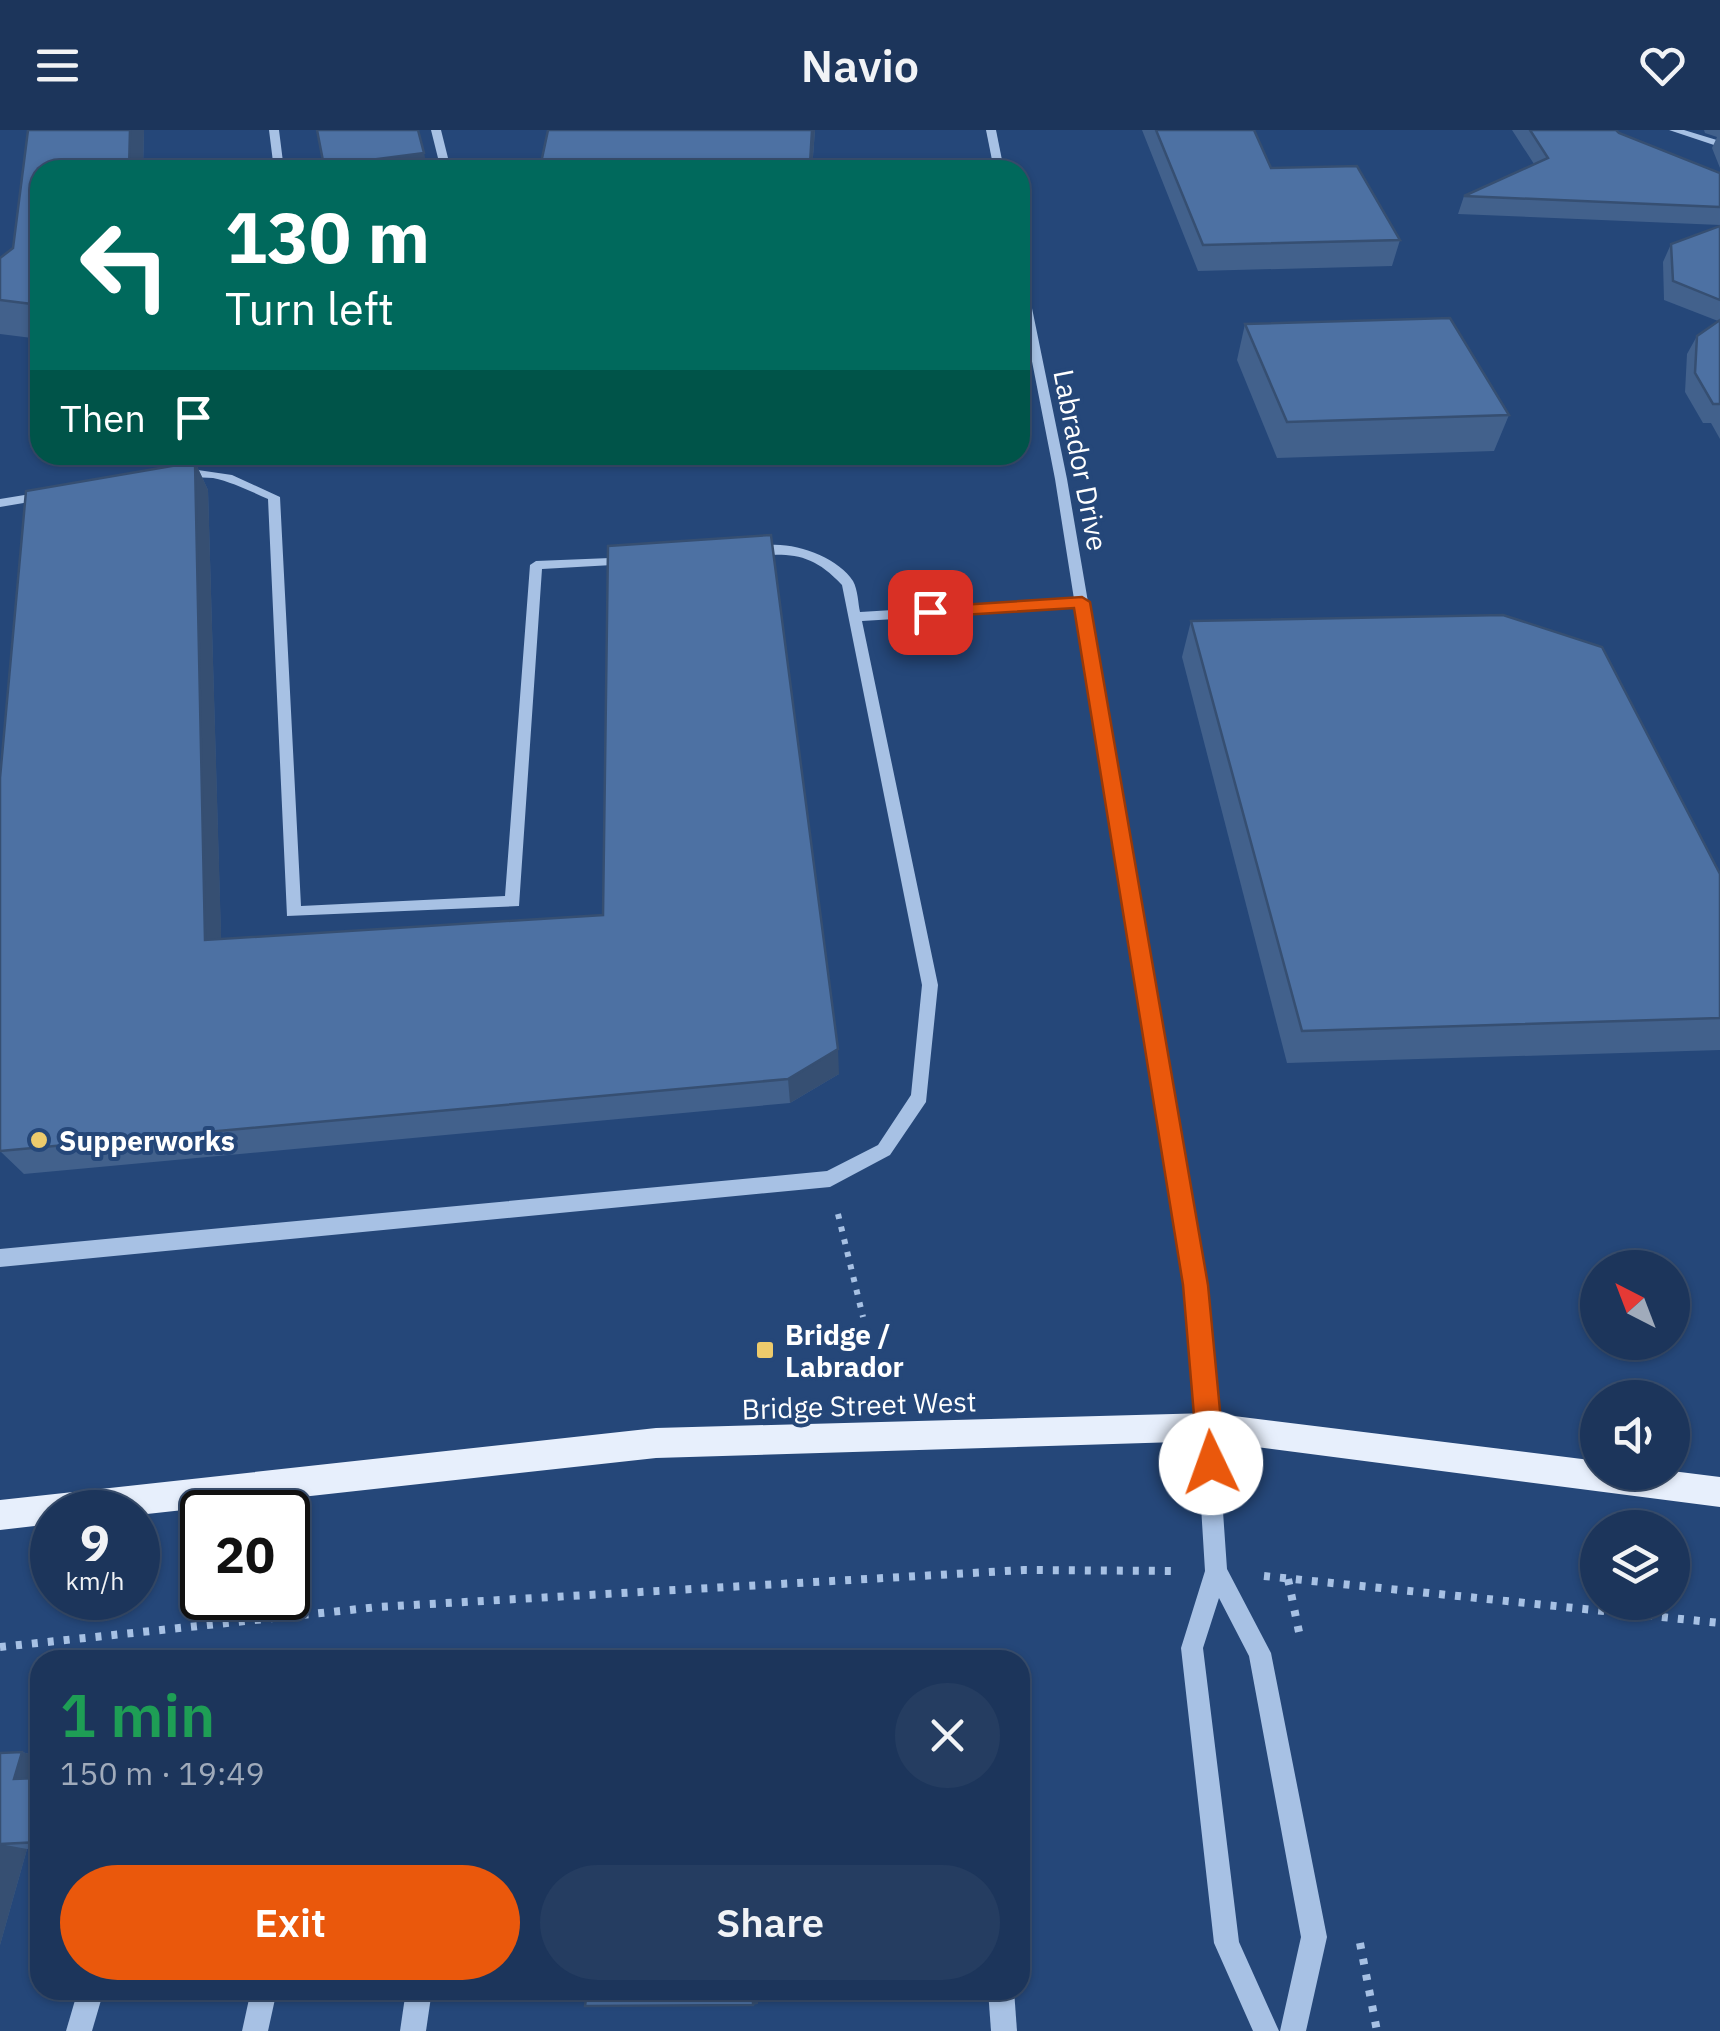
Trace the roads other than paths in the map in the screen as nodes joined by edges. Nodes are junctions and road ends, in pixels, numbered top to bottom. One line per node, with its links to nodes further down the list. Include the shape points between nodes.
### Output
1 (274, 130): 6 (street)
2 (436, 130): 7 (street)
3 (991, 130): 8 (street)
4 (1674, 130): 5 (street)
5 (1720, 144)
6 (278, 160)
7 (444, 160)
8 (997, 160)
9 (1030, 327): 15 (street, Labrador Drive)
10 (164, 477): 14 (street, via 200,471 274,497 292,912 513,902 536,565)
11 (73, 492): 12 (street)
12 (0, 504)
13 (741, 553): 16 (street, via 797,550 829,561 848,584)
14 (648, 558)
15 (1082, 602): 16 (street); 18 (street, Labrador Drive, via 1196,1285)
16 (854, 617): 17 (street, via 930,985 920,1097 884,1150 830,1179)
17 (0, 1258)
18 (1210, 1427): 19 (main road, Bridge Street West); 20 (main road, Bridge Street West, via 656,1443); 21 (street, Labrador Drive)
19 (1720, 1492)
20 (0, 1514)
21 (1216, 1571): 30 (street, via 1192,1648 1227,1943); 31 (street, via 1260,1654 1314,1937)
22 (88, 2000): 26 (street)
23 (262, 2000): 27 (street)
24 (418, 2000): 28 (street)
25 (1002, 2000): 29 (street)
26 (79, 2031)
27 (255, 2031)
28 (413, 2031)
29 (1004, 2031)
30 (1266, 2031)
31 (1293, 2031)

